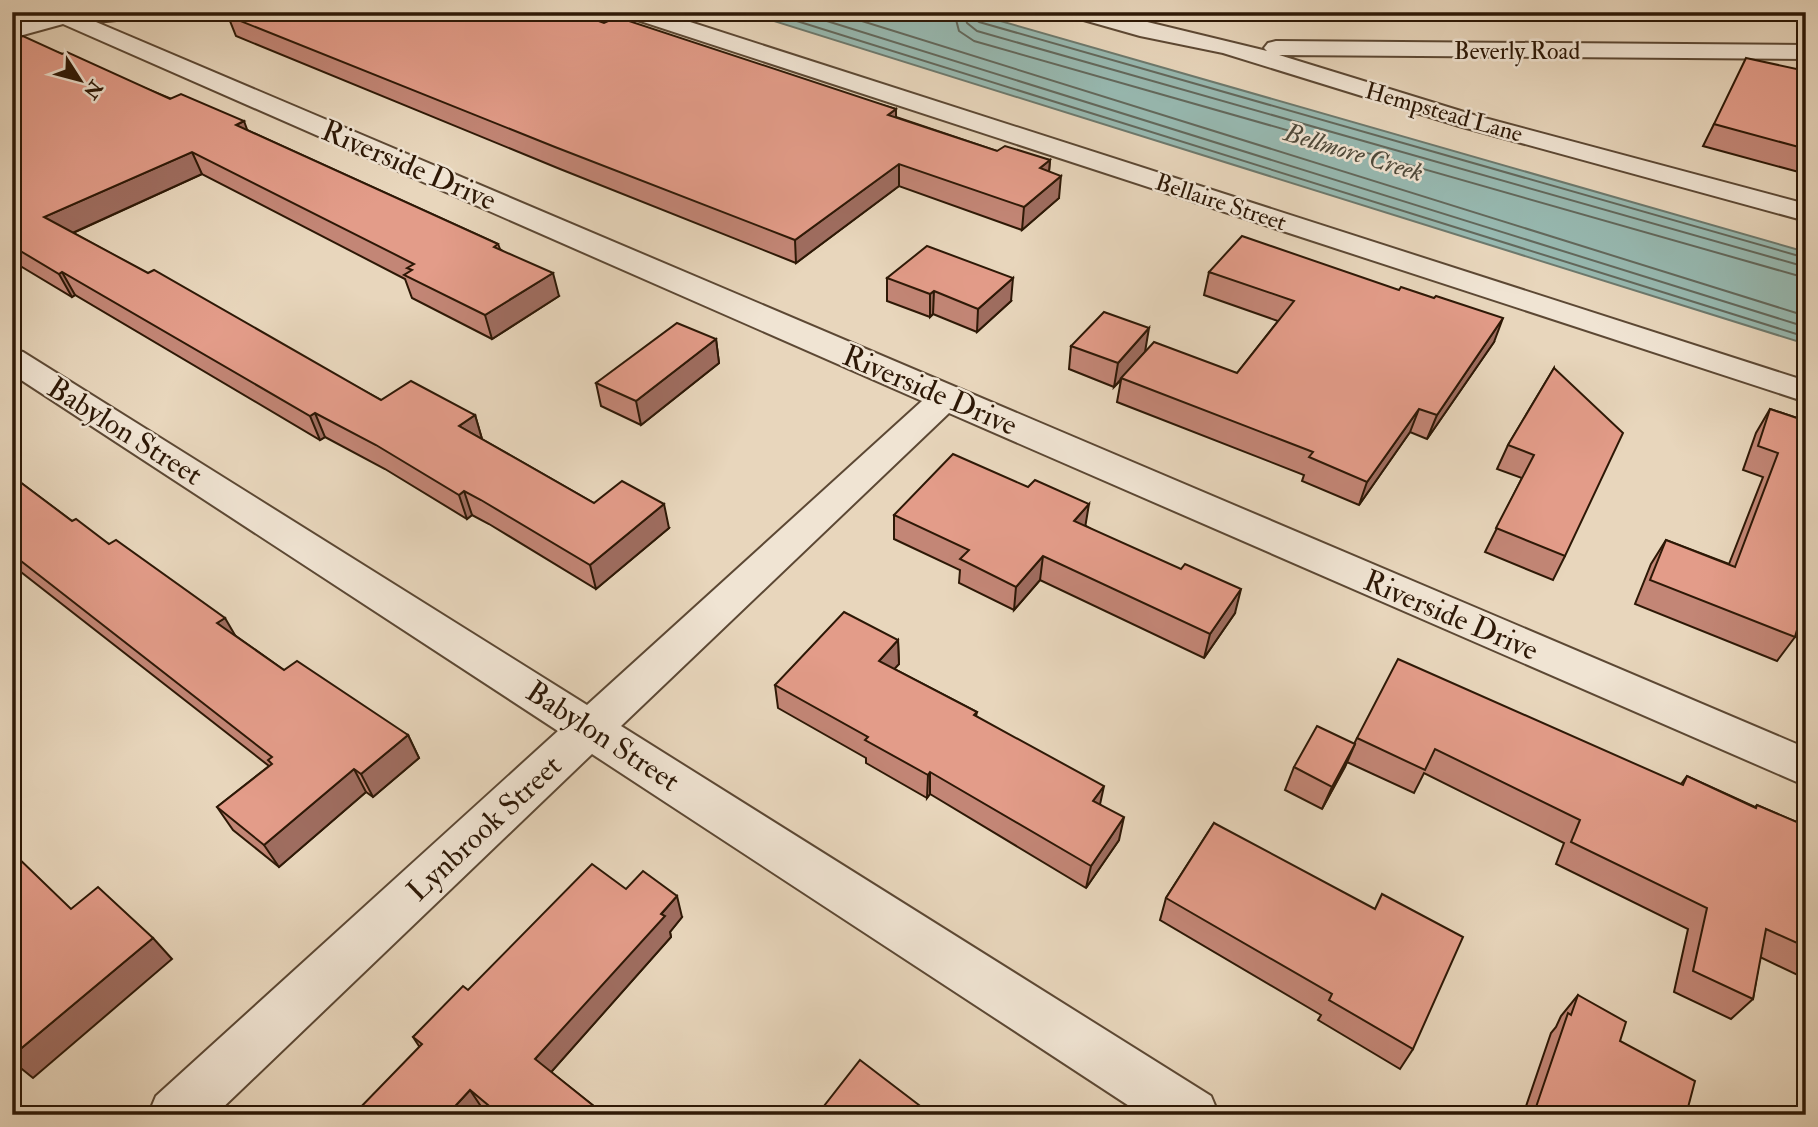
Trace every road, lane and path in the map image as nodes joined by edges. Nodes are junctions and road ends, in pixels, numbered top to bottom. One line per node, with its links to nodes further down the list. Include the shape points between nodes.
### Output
1 (139, 12): 4 (street)
2 (636, 12): 10 (street, Bellaire Street)
3 (1081, 12): 6 (street, Hempstead Lane)
4 (59, 15): 5 (street); 11 (street, Riverside Drive)
5 (12, 31)
6 (1228, 47): 7 (street, Beverly Road); 8 (street, Hempstead Lane, via 1468,121)
7 (1806, 52)
8 (1806, 213)
9 (12, 359): 12 (street, Babylon Street)
10 (1806, 393)
11 (946, 397): 12 (street, Lynbrook Street); 13 (street, Riverside Drive)
12 (592, 728): 14 (street, Lynbrook Street); 15 (street, Babylon Street)
13 (1806, 768)
14 (175, 1115)
15 (1192, 1115)

